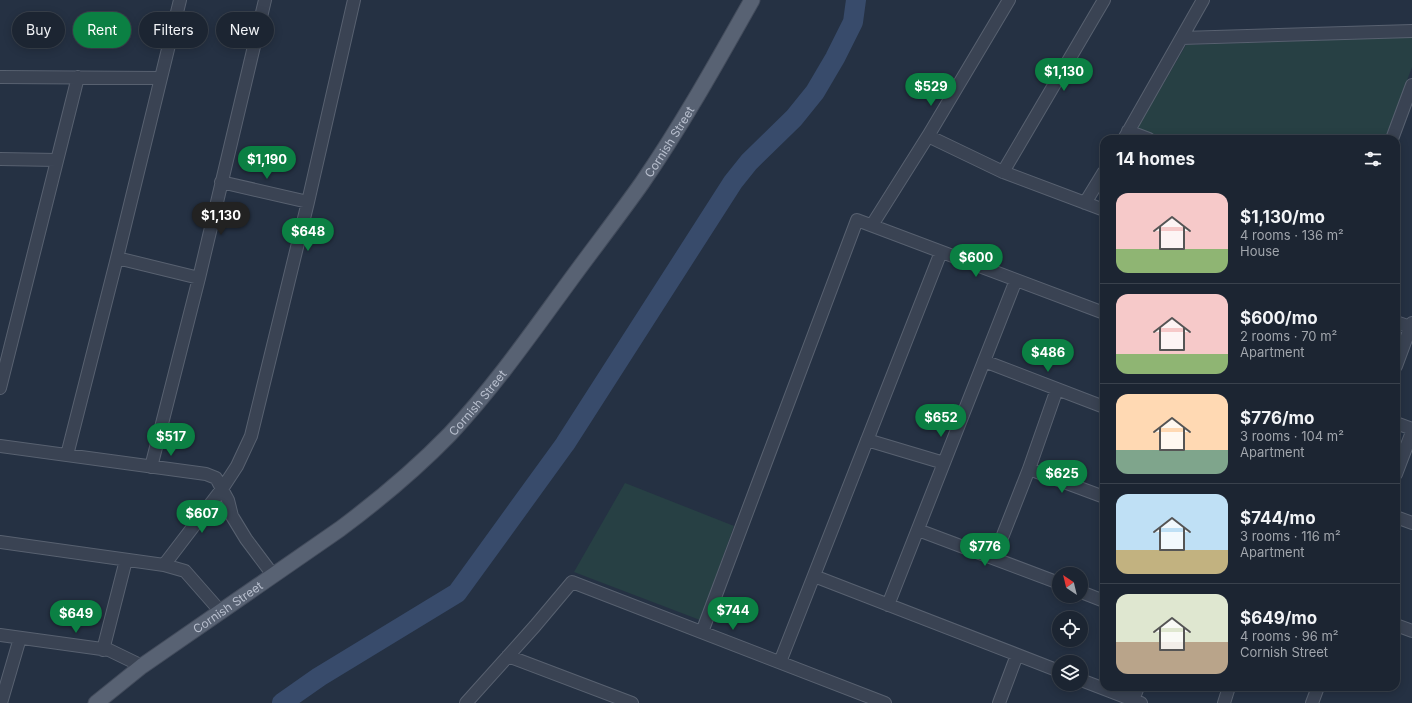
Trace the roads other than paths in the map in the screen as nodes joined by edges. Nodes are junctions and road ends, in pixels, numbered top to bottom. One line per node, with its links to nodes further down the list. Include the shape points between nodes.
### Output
1 (180, 0): 12 (street)
2 (265, 0): 21 (street)
3 (354, 0): 22 (street)
4 (752, 0): 58 (main road, Cornish Street, via 697,96 642,183 521,348 475,406 398,484 340,530)
5 (1009, 0): 16 (street)
6 (1104, 0): 19 (street)
7 (1203, 0): 9 (street)
8 (1412, 31): 9 (street)
9 (1182, 38): 14 (street)
10 (0, 76): 11 (street)
11 (78, 77): 12 (street); 18 (street)
12 (161, 78): 27 (street)
13 (1412, 85): 15 (street)
14 (1126, 135)
15 (1393, 135)
16 (928, 136): 19 (street); 25 (street)
17 (0, 159): 18 (street)
18 (57, 160): 35 (street)
19 (1003, 172): 23 (street)
20 (1100, 179): 23 (street)
21 (221, 182): 22 (street); 28 (street)
22 (308, 202): 49 (street, via 251,436 237,466)
23 (1086, 203): 24 (street)
24 (1100, 208)
25 (872, 225): 26 (street); 67 (street, via 857,220)
26 (941, 252): 29 (street); 42 (street)
27 (117, 258): 28 (street); 44 (street)
28 (199, 278): 47 (street)
29 (1016, 280): 30 (street); 34 (street)
30 (1100, 312)
31 (1400, 323): 32 (street)
32 (1411, 325): 33 (street)
33 (1400, 355)
34 (984, 361): 37 (street); 45 (street)
35 (3, 363): 36 (street)
36 (0, 388)
37 (1057, 389): 38 (street); 48 (street)
38 (1100, 405)
39 (1400, 424): 40 (street)
40 (1412, 429)
41 (1412, 432): 46 (street)
42 (867, 440): 45 (street); 59 (street)
43 (0, 446): 44 (street)
44 (66, 455): 47 (street)
45 (944, 463): 53 (street)
46 (1400, 464)
47 (151, 467): 49 (street, via 206,474 216,478)
48 (1029, 469): 50 (street); 55 (street)
49 (222, 489): 57 (street); 58 (street, via 232,516)
50 (1100, 496)
51 (1400, 518): 52 (street)
52 (1412, 523)
53 (918, 530): 55 (street); 63 (street)
54 (0, 542): 56 (street)
55 (994, 558): 60 (street)
56 (126, 560): 57 (street); 70 (street)
57 (164, 565): 64 (street, via 185,571)
58 (273, 575): 64 (main road, Cornish Street)
59 (814, 576): 63 (street); 73 (street)
60 (1052, 580)
61 (1088, 595): 62 (street)
62 (1100, 599)
63 (888, 605): 71 (street)
64 (221, 612): 74 (main road, Cornish Street)
65 (1400, 626): 66 (street)
66 (1412, 631)
67 (702, 632): 72 (street, via 572,582); 73 (street)
68 (0, 635): 69 (street)
69 (20, 638): 70 (street); 84 (street)
70 (103, 650): 74 (street, via 109,650)
71 (1017, 655): 75 (street); 89 (street)
72 (508, 656): 86 (street); 87 (street)
73 (780, 662): 82 (street)
74 (142, 666): 85 (main road, Cornish Street)
75 (1052, 668)
76 (1088, 683): 77 (street)
77 (1100, 687)
78 (1110, 691): 83 (street)
79 (1138, 691): 83 (street)
80 (1228, 691): 90 (street)
81 (1316, 691): 91 (street)
82 (854, 697): 88 (street)
83 (1137, 701)
84 (1, 703)
85 (96, 703)
86 (466, 703)
87 (632, 703)
88 (885, 703)
89 (999, 703)
90 (1224, 703)
91 (1312, 703)

